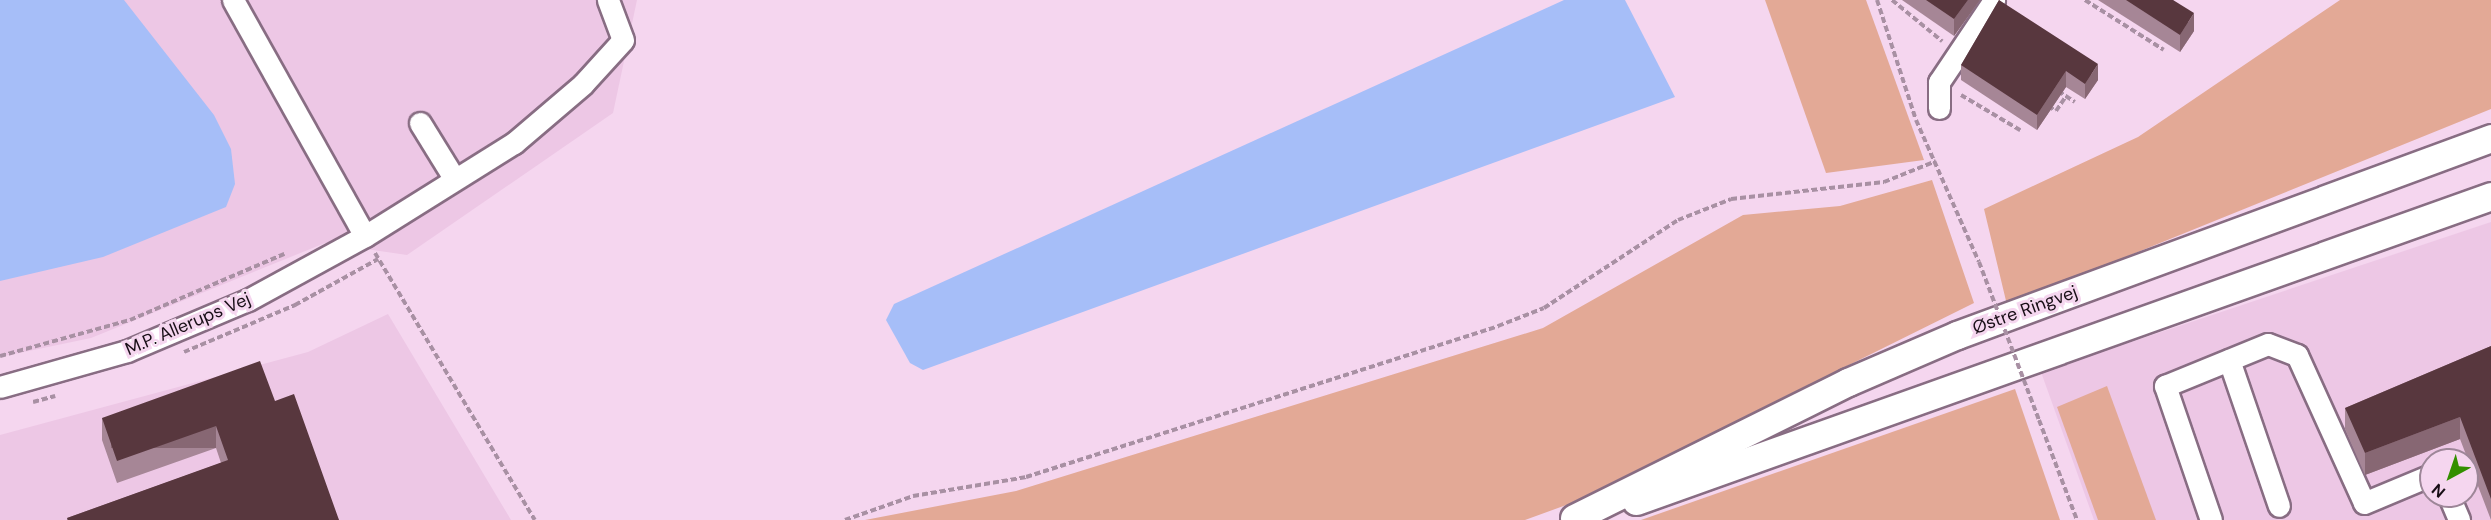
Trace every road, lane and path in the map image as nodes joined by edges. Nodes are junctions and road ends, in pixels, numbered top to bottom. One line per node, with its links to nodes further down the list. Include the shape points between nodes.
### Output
1 (233, 0): 21 (street)
2 (608, 0): 19 (street, M.P. Allerups Vej, via 623,40 583,84 514,143)
3 (1877, 0): 18 (path)
4 (1892, 0): 8 (path)
5 (1994, 0): 8 (street)
6 (2085, 0): 7 (path)
7 (2164, 50)
8 (1958, 53): 9 (street)
9 (1939, 82): 14 (street); 16 (path)
10 (2047, 84): 11 (path)
11 (2067, 96): 12 (path, via 2056,111); 13 (path)
12 (2037, 100)
13 (2075, 102)
14 (1939, 108)
15 (420, 123): 19 (street)
16 (2020, 130)
17 (2491, 138): 28 (main road, Østre Ringvej, via 1957,335 1848,382)
18 (1936, 161): 30 (path, via 1884,182 1731,199 1678,220 1544,308 1498,326 1026,477 913,496); 31 (path, bridge)
19 (454, 178): 21 (street, M.P. Allerups Vej)
20 (2491, 196): 28 (main road, Østre Ringvej, via 1686,487)
21 (365, 236): 25 (street, M.P. Allerups Vej, via 249,300 127,351); 29 (path)
22 (290, 250): 23 (path, via 130,320)
23 (0, 356)
24 (2229, 360): 26 (street, via 2268,344 2297,355 2364,503); 27 (street); 32 (street, via 2165,386)
25 (0, 387)
26 (2419, 480)
27 (2279, 506)
28 (1572, 519)
29 (535, 520)
30 (845, 520)
31 (2076, 520)
32 (2211, 520)

